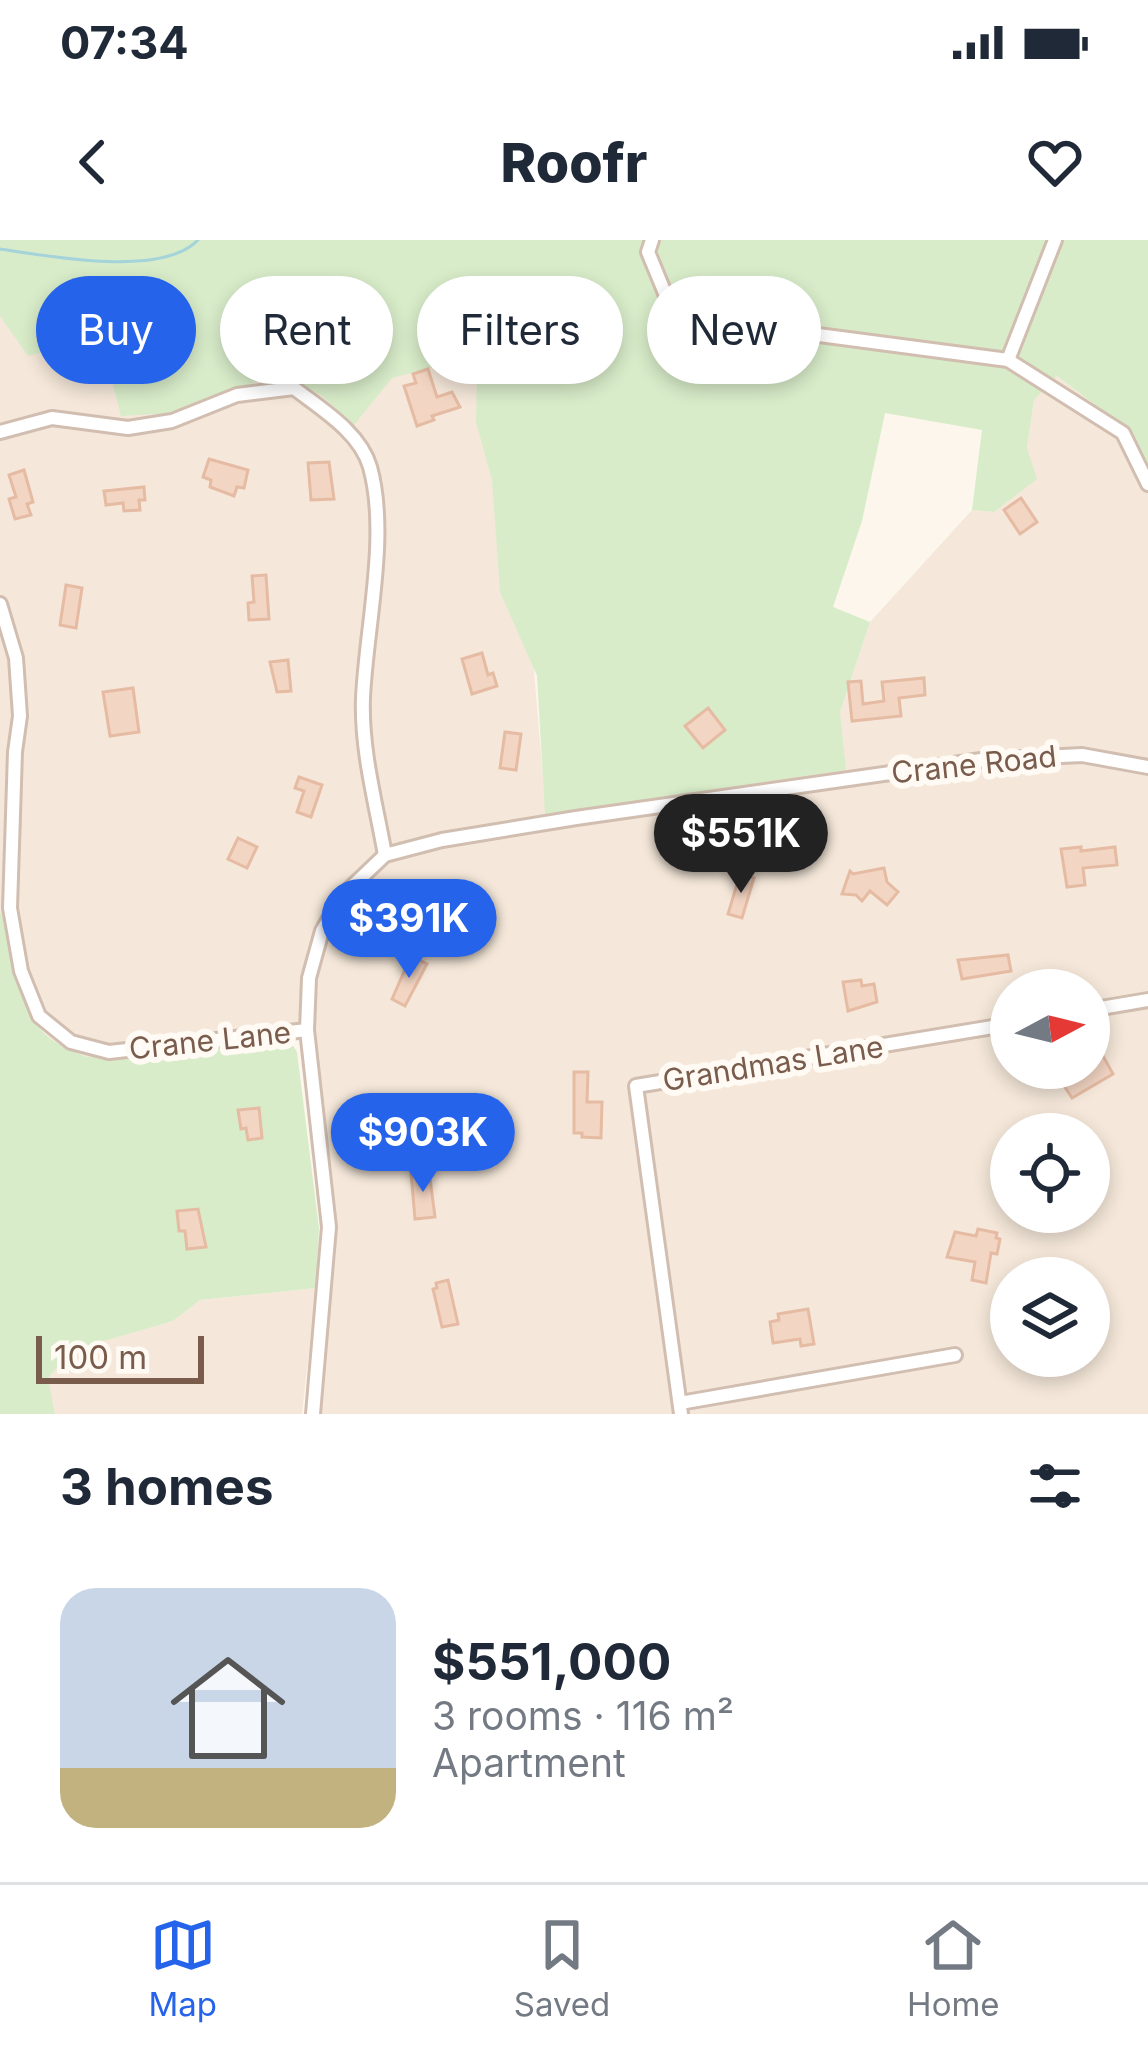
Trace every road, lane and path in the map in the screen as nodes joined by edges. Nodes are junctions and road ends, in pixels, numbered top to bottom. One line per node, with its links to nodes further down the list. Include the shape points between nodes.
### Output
1 (652, 240): 3 (street, via 648,252 667,298 705,320)
2 (1055, 240): 3 (street)
3 (1008, 360): 5 (street, via 1124,433)
4 (0, 432): 8 (street, via 52,418 128,428 172,422 236,395 294,388 349,432 370,465 378,544 363,701)
5 (1148, 484)
6 (0, 604): 12 (street, Crane Lane, via 16,658 20,716 10,908 39,1016 71,1042 109,1052)
7 (1148, 767): 8 (street, Crane Road, via 1082,754 981,760 563,820)
8 (385, 855): 12 (street, Crane Road, via 341,896 322,931)
9 (1148, 1000): 10 (street)
10 (1110, 1006)
11 (990, 1027): 14 (street, Grandmas Lane, via 636,1086)
12 (307, 1030): 15 (street, Crane Road, via 328,1227)
13 (955, 1354): 14 (street)
14 (681, 1408)
15 (313, 1414)

